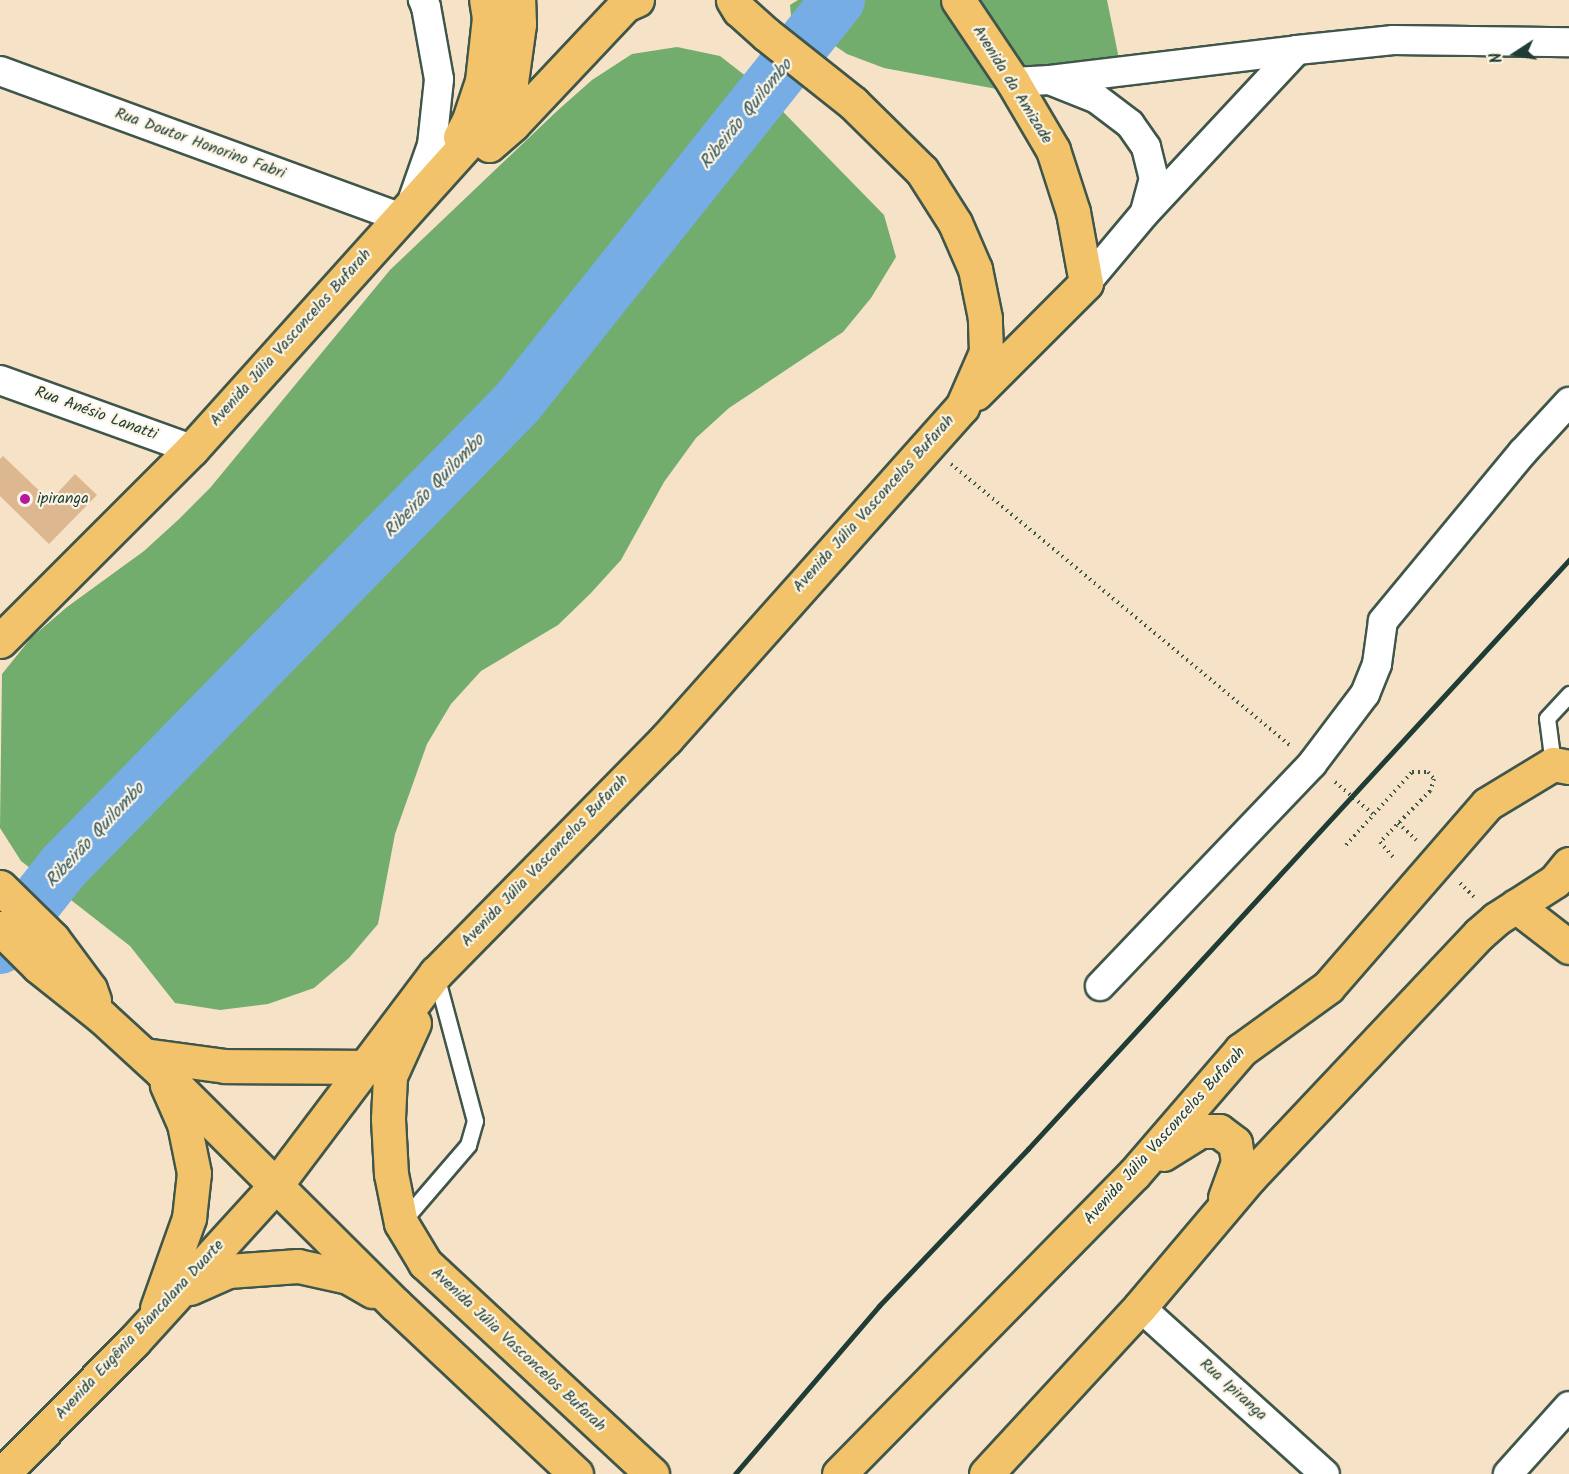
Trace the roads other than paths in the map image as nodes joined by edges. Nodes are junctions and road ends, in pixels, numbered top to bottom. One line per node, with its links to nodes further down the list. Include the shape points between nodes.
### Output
1 (423, 0): 13 (street, via 439,80 432,145)
2 (486, 0): 12 (main road, via 489,18 482,81 469,120)
3 (518, 0): 12 (main road, Avenida Júlia Vasconcelos Bufarah, via 519,24 510,82 498,109)
4 (637, 0): 13 (main road, via 625,4 513,124)
5 (958, 0): 11 (main road, Avenida da Amizade)
6 (732, 3): 18 (main road, Avenida Júlia Vasconcelos Bufarah, via 853,103 922,171 955,223 975,269 985,318 986,352)
7 (1569, 42): 8 (street, via 1393,40)
8 (1297, 50): 10 (street); 14 (street)
9 (0, 71): 13 (street, Rua Doutor Honorino Fabri)
10 (1050, 80): 11 (street); 14 (street, via 1097,99 1130,124 1146,147 1154,178)
11 (1013, 82): 15 (main road, Avenida da Amizade, via 1053,150 1073,212)
12 (446, 164): 13 (main road, Avenida Júlia Vasconcelos Bufarah)
13 (405, 211): 19 (main road, Avenida Júlia Vasconcelos Bufarah)
14 (1144, 214): 15 (street)
15 (1086, 283): 18 (main road)
16 (0, 380): 19 (street, Rua Anésio Lanatti)
17 (1569, 402): 30 (street, via 1383,621 1377,664 1365,694 1312,764)
18 (962, 407): 29 (main road, Avenida Júlia Vasconcelos Bufarah, via 666,739)
19 (192, 449): 20 (main road, Avenida Júlia Vasconcelos Bufarah)
20 (0, 641)
21 (1569, 694): 22 (lane, via 1547,718)
22 (1561, 766): 33 (main road, Avenida Júlia Vasconcelos Bufarah, via 1487,804 1328,987 1241,1050)
23 (1569, 864): 25 (main road, via 1555,881)
24 (0, 887): 28 (main road)
25 (1506, 913): 27 (main road); 35 (main road, via 1265,1160)
26 (0, 928): 28 (main road)
27 (1569, 947)
28 (45, 952): 31 (main road, via 90,989 102,1017)
29 (436, 973): 32 (main road, Avenida Júlia Vasconcelos Bufarah); 36 (main road, Avenida Júlia Vasconcelos Bufarah, via 390,1076 390,1174); 36 (lane, via 475,1121 468,1145)
30 (1100, 986)
31 (153, 1064): 32 (main road); 34 (main road); 40 (main road, via 184,1124 194,1173 189,1218)
32 (365, 1067): 34 (main road, Avenida Júlia Vasconcelos Bufarah)
33 (1134, 1174): 35 (main road, via 1200,1131 1219,1131 1235,1143 1238,1162); 45 (main road, Avenida Júlia Vasconcelos Bufarah)
34 (276, 1185): 37 (main road, Avenida Eugênia Biancalana Duarte); 38 (main road)
35 (1217, 1216): 39 (main road)
36 (401, 1223): 44 (main road, Avenida Júlia Vasconcelos Bufarah, via 425,1263)
37 (177, 1294): 38 (main road, via 228,1271 298,1266 348,1278); 40 (main road, Avenida Eugênia Biancalana Duarte)
38 (396, 1305): 43 (main road)
39 (1140, 1307): 46 (main road); 47 (street, Rua Ipiranga)
40 (152, 1321): 42 (main road, Avenida Eugênia Biancalana Duarte)
41 (1569, 1406): 48 (street)
42 (2, 1474)
43 (576, 1474)
44 (652, 1474)
45 (838, 1474)
46 (986, 1474)
47 (1325, 1474)
48 (1508, 1474)

